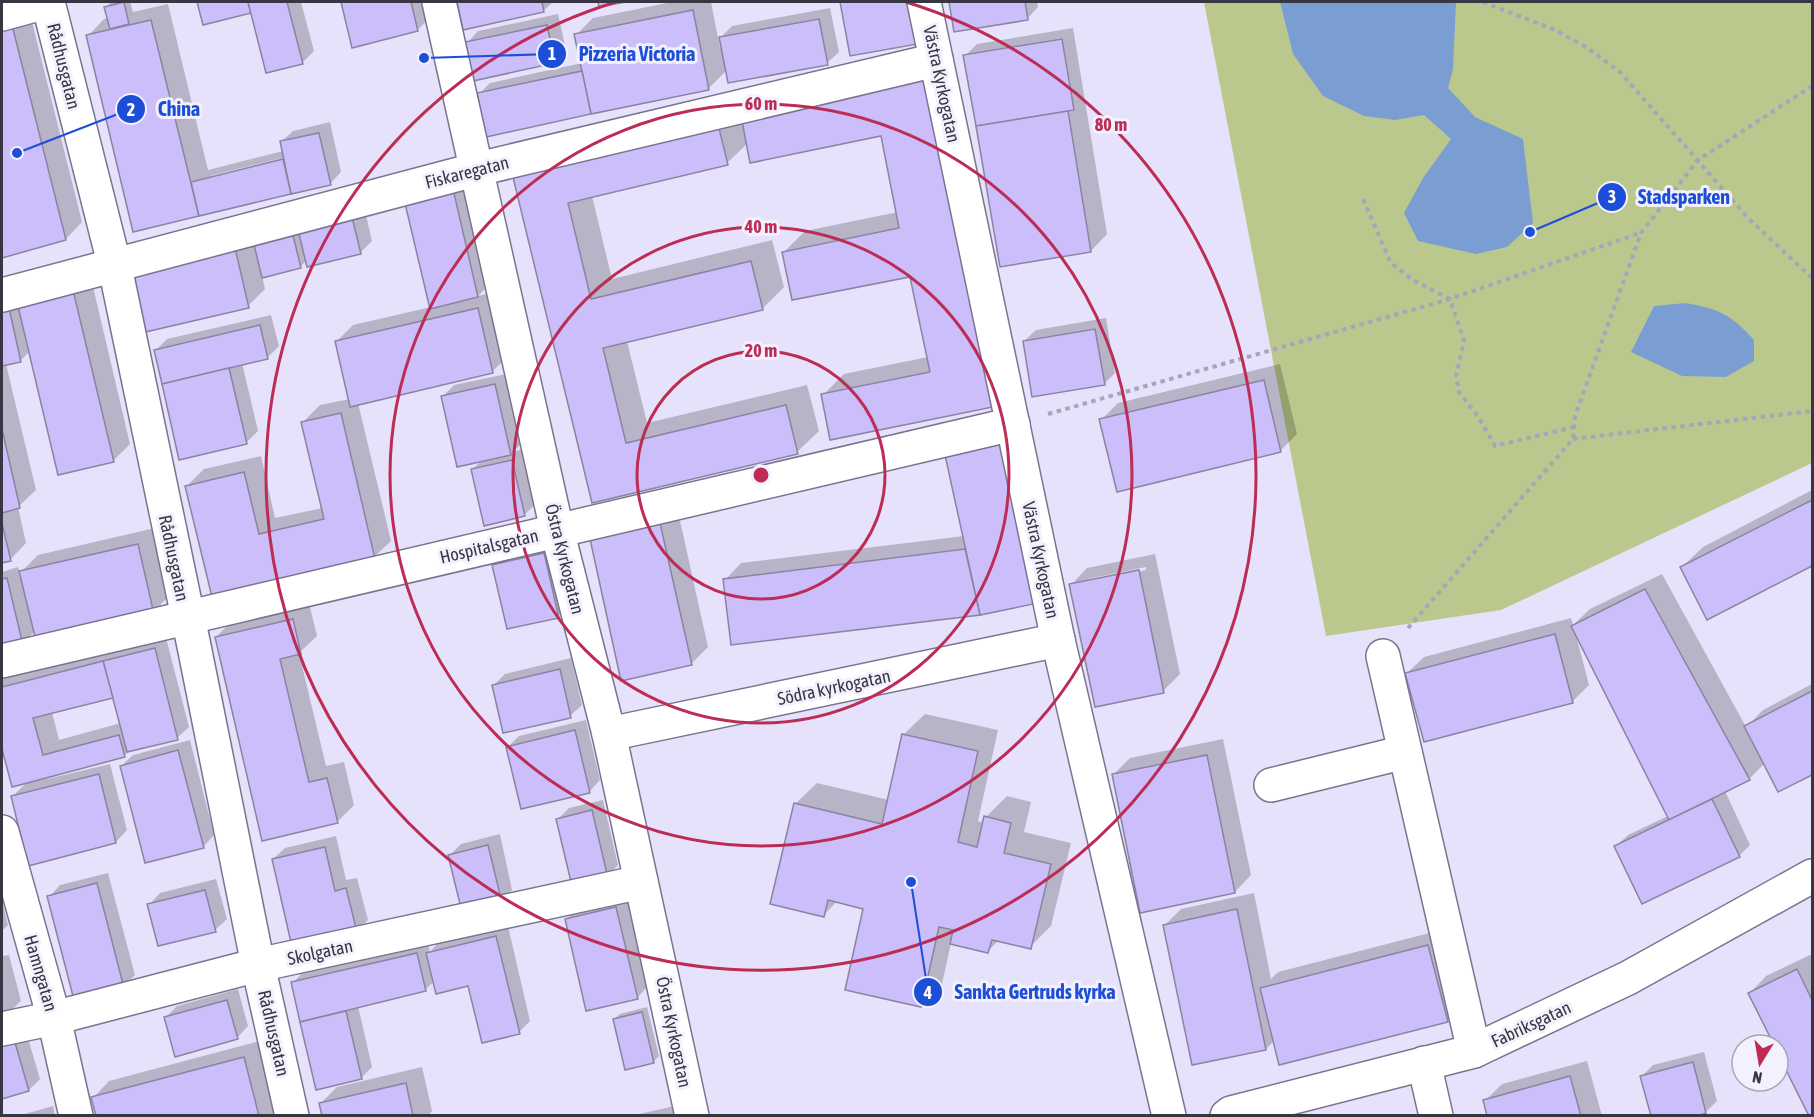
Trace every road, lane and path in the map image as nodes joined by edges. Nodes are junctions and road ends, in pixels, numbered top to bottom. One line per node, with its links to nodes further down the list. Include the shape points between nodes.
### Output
1 (47, 2): 5 (street); 12 (street, Rådhusgatan)
2 (439, 2): 9 (street, Östra Kyrkogatan)
3 (924, 2): 6 (street, Västra Kyrkogatan)
4 (1484, 2): 8 (path, via 1555,30 1620,72)
5 (2, 14)
6 (936, 60): 9 (street, Fiskaregatan); 17 (street, Västra Kyrkogatan)
7 (1812, 86): 8 (path)
8 (1698, 160): 11 (path); 13 (path, via 1749,219)
9 (477, 169): 12 (street, Fiskaregatan); 20 (street, Östra Kyrkogatan)
10 (1363, 199): 15 (path, via 1391,263 1413,280)
11 (1641, 233): 15 (path); 18 (path)
12 (115, 267): 14 (street, Fiskaregatan); 21 (street, Rådhusgatan)
13 (1812, 278)
14 (2, 295)
15 (1450, 299): 17 (path); 18 (path, via 1464,341 1456,376 1459,392 1495,446)
16 (1812, 411): 19 (path)
17 (1013, 424): 20 (street, Hospitalsgatan); 22 (street, Västra Kyrkogatan)
18 (1574, 427): 19 (path)
19 (1574, 439): 23 (path)
20 (557, 530): 21 (street, Hospitalsgatan); 25 (street, Östra Kyrkogatan)
21 (187, 617): 24 (street, Hospitalsgatan); 31 (street, Rådhusgatan)
22 (1058, 640): 25 (street, Södra kyrkogatan); 39 (street, Västra Kyrkogatan)
23 (1383, 656): 26 (street)
24 (2, 661)
25 (609, 734): 30 (street, Östra Kyrkogatan)
26 (1405, 752): 27 (street); 34 (street)
27 (1270, 785)
28 (2, 832): 32 (street, Hamngatan)
29 (1812, 876): 34 (street, Fabriksgatan, via 1628,978)
30 (641, 882): 31 (street, Skolgatan); 38 (street, Östra Kyrkogatan)
31 (258, 965): 32 (street, Skolgatan); 37 (street, Rådhusgatan)
32 (54, 1018): 33 (street, Skolgatan); 36 (street, Hamngatan)
33 (2, 1029)
34 (1474, 1051): 35 (street, Fabriksgatan)
35 (1424, 1063): 40 (street, Fabriksgatan); 41 (street)
36 (76, 1116)
37 (292, 1116)
38 (692, 1116)
39 (1169, 1116)
40 (1227, 1116)
41 (1436, 1116)

